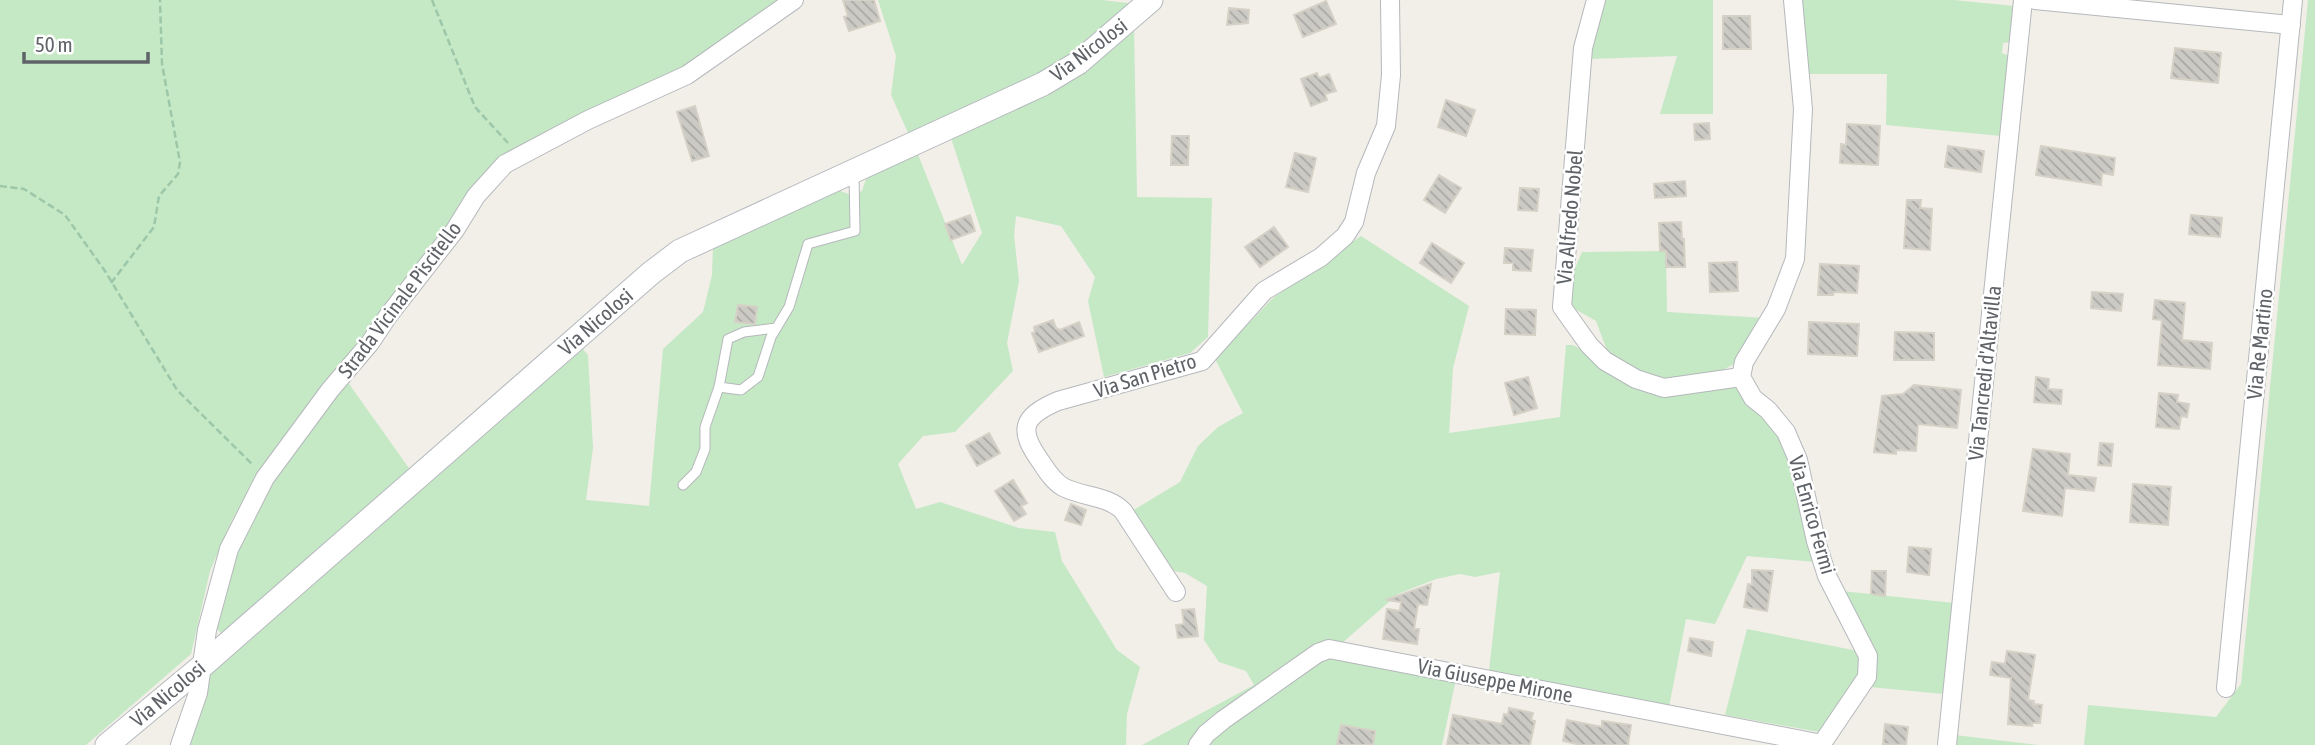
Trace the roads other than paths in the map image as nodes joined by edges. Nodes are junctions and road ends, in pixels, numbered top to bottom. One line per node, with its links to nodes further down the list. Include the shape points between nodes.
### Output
1 (794, 0): 16 (street, Strada Vicinale Piscitello, via 687,75 505,164 476,196 455,230 265,478 229,549)
2 (1151, 0): 10 (main road, Via Nicolosi, via 1077,63 1043,84)
3 (1390, 0): 15 (street, Via San Pietro, via 1386,126 1366,173 1354,222 1345,236 1321,257 1264,291 1202,361 1058,401 1029,420 1027,442 1053,479 1063,487 1116,503)
4 (1597, 0): 12 (street, Via Alfredo Nobel, via 1583,48 1562,307 1605,361 1636,379 1664,388)
5 (1793, 0): 12 (street, via 1803,110 1795,259 1776,309 1744,362)
6 (2023, 0): 22 (street, Via Tancredi d'Altavilla)
7 (2035, 0): 9 (street)
8 (2293, 0): 9 (street, Via Re Martino)
9 (2291, 25): 17 (street, Via Re Martino)
10 (854, 171): 11 (lane, via 855,231 808,244 789,307); 16 (main road, Via Nicolosi, via 680,251)
11 (776, 328): 13 (lane, via 758,377 741,390); 13 (lane, via 728,338)
12 (1741, 377): 18 (street, Via Enrico Fermi, via 1753,398 1786,432 1798,460 1827,576 1868,656 1867,677)
13 (719, 387): 14 (lane, via 705,427 705,449 696,472)
14 (683, 485)
15 (1176, 592)
16 (202, 666): 19 (main road, Via Nicolosi); 20 (street, Strada Vicinale Piscitello)
17 (2226, 688)
18 (1821, 744): 21 (street, Via Giuseppe Mirone, via 1329,649 1223,720)
19 (107, 745)
20 (180, 745)
21 (1198, 745)
22 (1947, 745)

